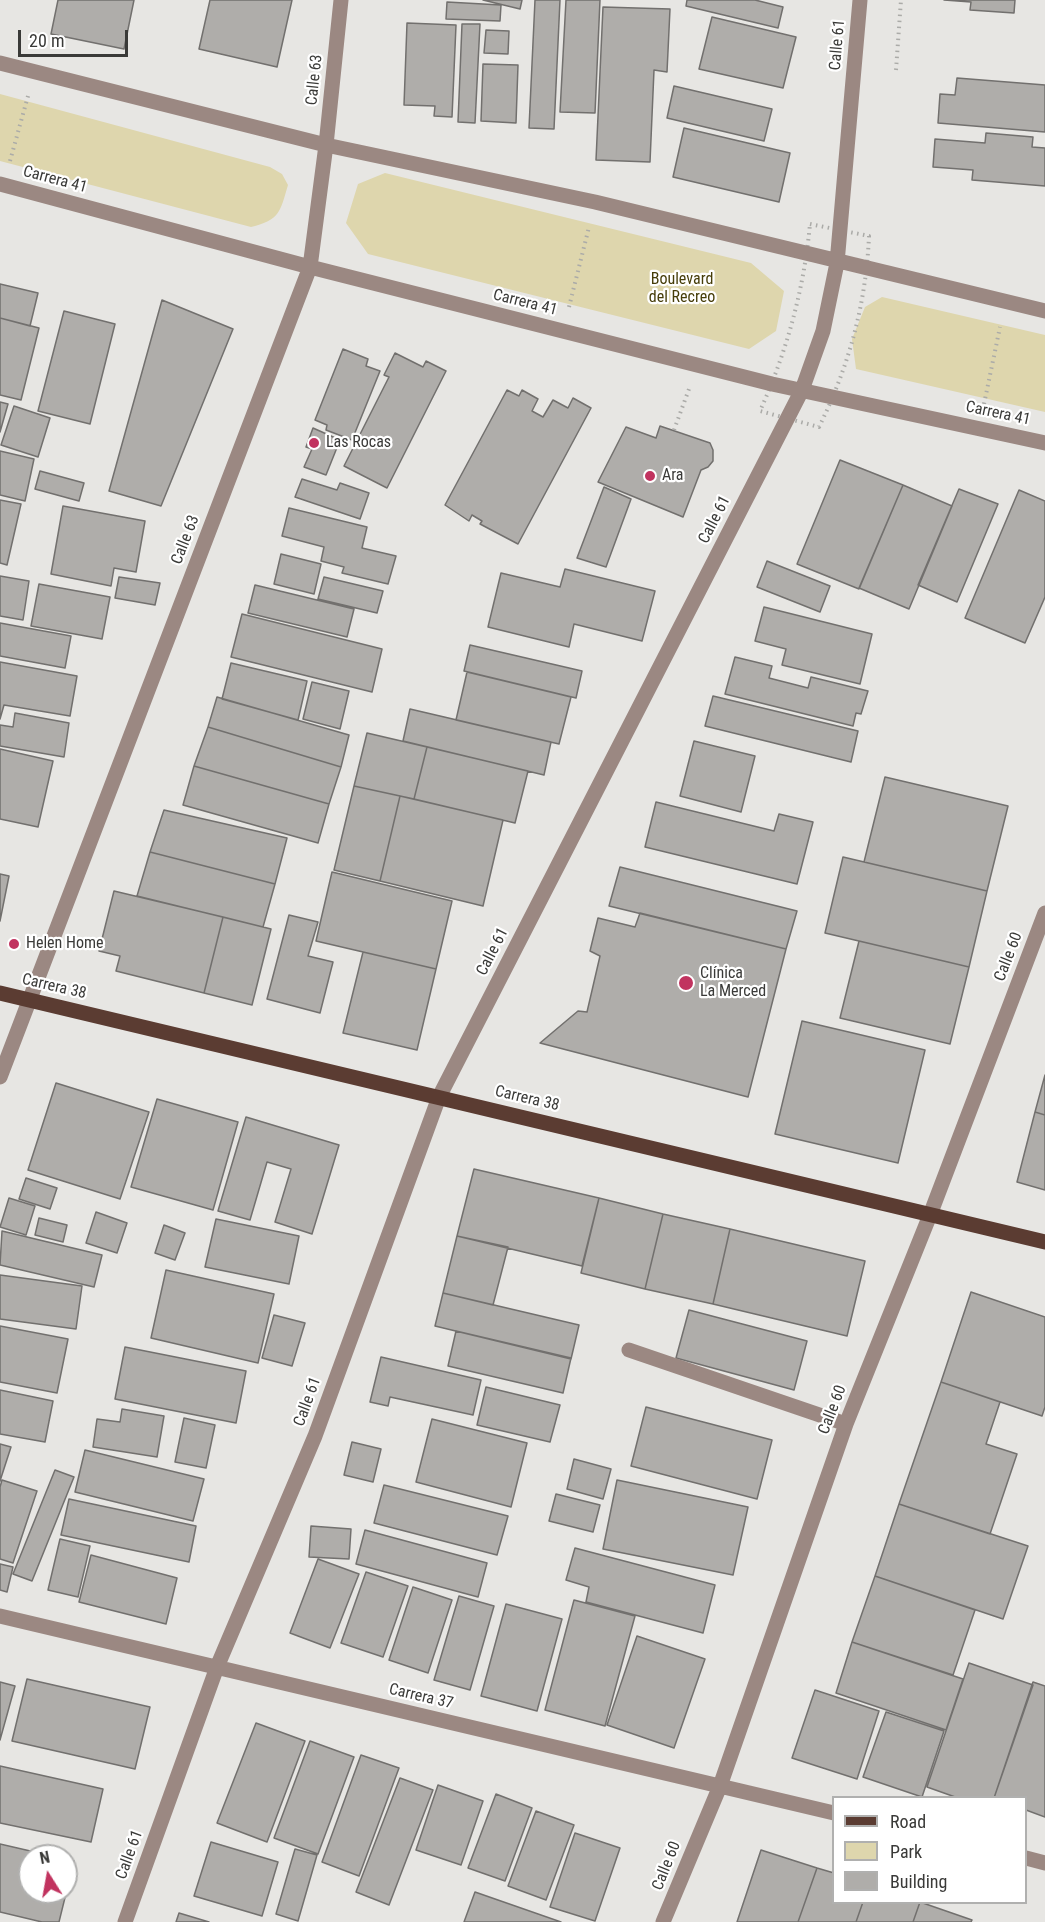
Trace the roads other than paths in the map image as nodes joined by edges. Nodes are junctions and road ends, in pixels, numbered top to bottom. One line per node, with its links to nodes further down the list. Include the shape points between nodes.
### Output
1 (341, 0): 4 (street, Calle 63)
2 (860, 0): 6 (street, Calle 61)
3 (0, 63): 4 (street)
4 (326, 145): 6 (street, via 595,202); 7 (street, Calle 63)
5 (2, 184): 7 (street, Carrera 41)
6 (837, 262): 8 (street); 9 (street, Calle 61, via 823,331)
7 (310, 267): 9 (street, Carrera 41); 13 (street, Calle 63)
8 (1045, 311)
9 (802, 390): 10 (street, Carrera 41); 15 (street, Calle 61)
10 (1045, 443)
11 (1045, 913): 16 (street, Calle 60)
12 (0, 993): 13 (main road, Carrera 38)
13 (30, 999): 14 (street, Calle 63); 15 (main road, Carrera 38)
14 (0, 1077)
15 (439, 1097): 16 (main road, Carrera 38); 21 (street, Calle 61, via 315,1436)
16 (930, 1215): 17 (main road, Carrera 38); 19 (street, Calle 60)
17 (1045, 1242)
18 (629, 1350): 19 (street)
19 (846, 1424): 22 (street, Calle 60)
20 (0, 1616): 21 (street, Carrera 37)
21 (217, 1667): 22 (street, Carrera 37); 26 (street, Calle 61)
22 (720, 1786): 23 (street, Carrera 37); 27 (street, Calle 60)
23 (832, 1813)
24 (1027, 1858): 25 (street)
25 (1045, 1863)
26 (125, 1922)
27 (663, 1922)

